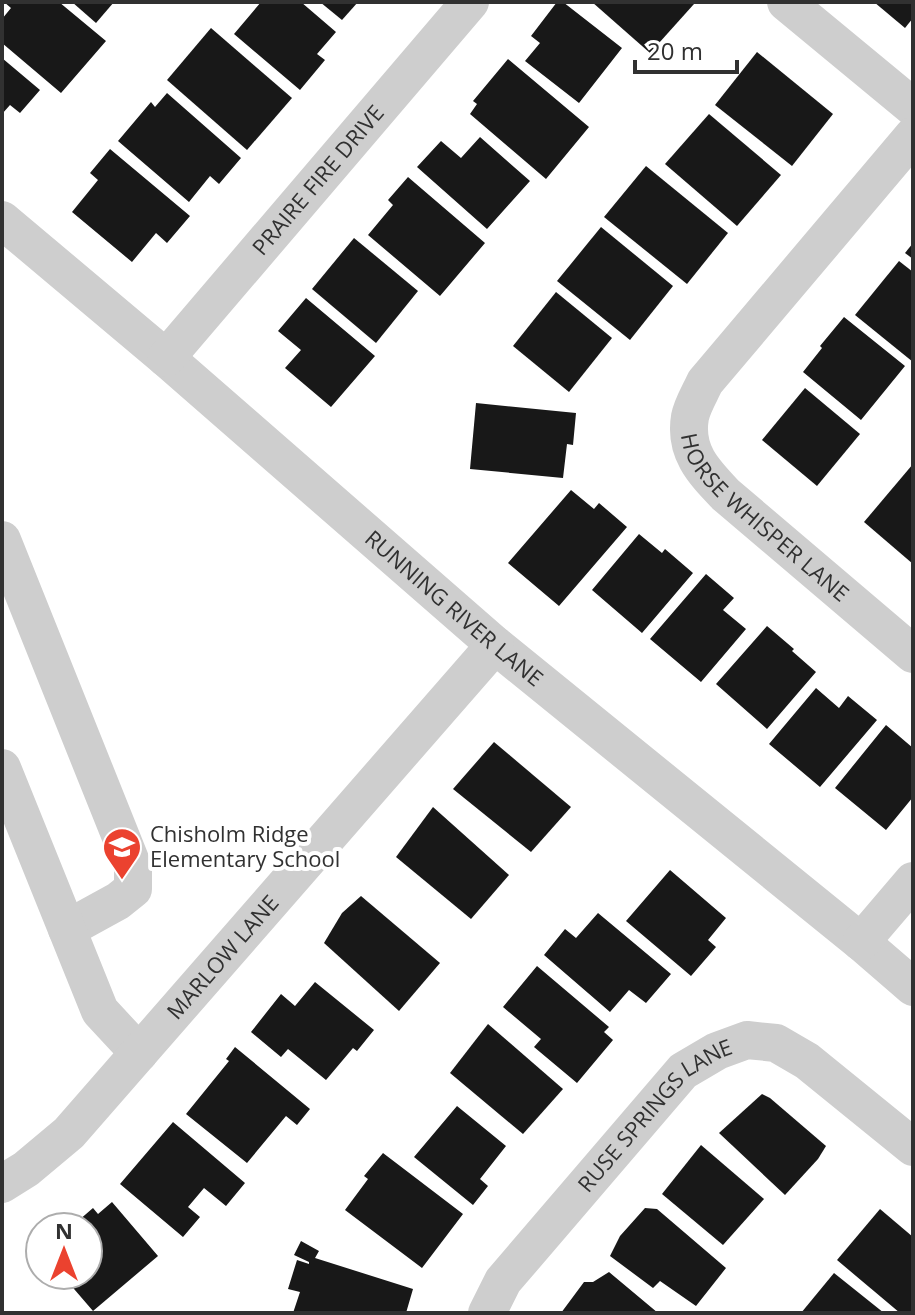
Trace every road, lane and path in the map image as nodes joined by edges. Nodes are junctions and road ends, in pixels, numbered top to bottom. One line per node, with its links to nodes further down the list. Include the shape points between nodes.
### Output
1 (470, 2): 6 (street, PRAIRE FIRE DRIVE)
2 (786, 2): 3 (street)
3 (913, 107)
4 (913, 136): 9 (street, HORSE WHISPER LANE, via 705,382 690,416 690,446 701,470)
5 (2, 220): 6 (street, RUNNING RIVER LANE)
6 (166, 358): 8 (street, RUNNING RIVER LANE)
7 (2, 540): 12 (street, via 133,867 133,889)
8 (495, 645): 13 (street, RUNNING RIVER LANE); 15 (street, MARLOW LANE)
9 (913, 654)
10 (2, 768): 12 (street)
11 (913, 881): 13 (street)
12 (67, 929): 15 (street, via 100,1011)
13 (861, 942): 14 (street, RUNNING RIVER LANE)
14 (913, 987)
15 (139, 1053): 17 (street, MARLOW LANE, via 69,1133)
16 (908, 1142): 18 (street, RUSE SPRINGS LANE, via 807,1061 776,1043 747,1040 717,1051 683,1071 503,1281)
17 (2, 1184)
18 (487, 1313)

